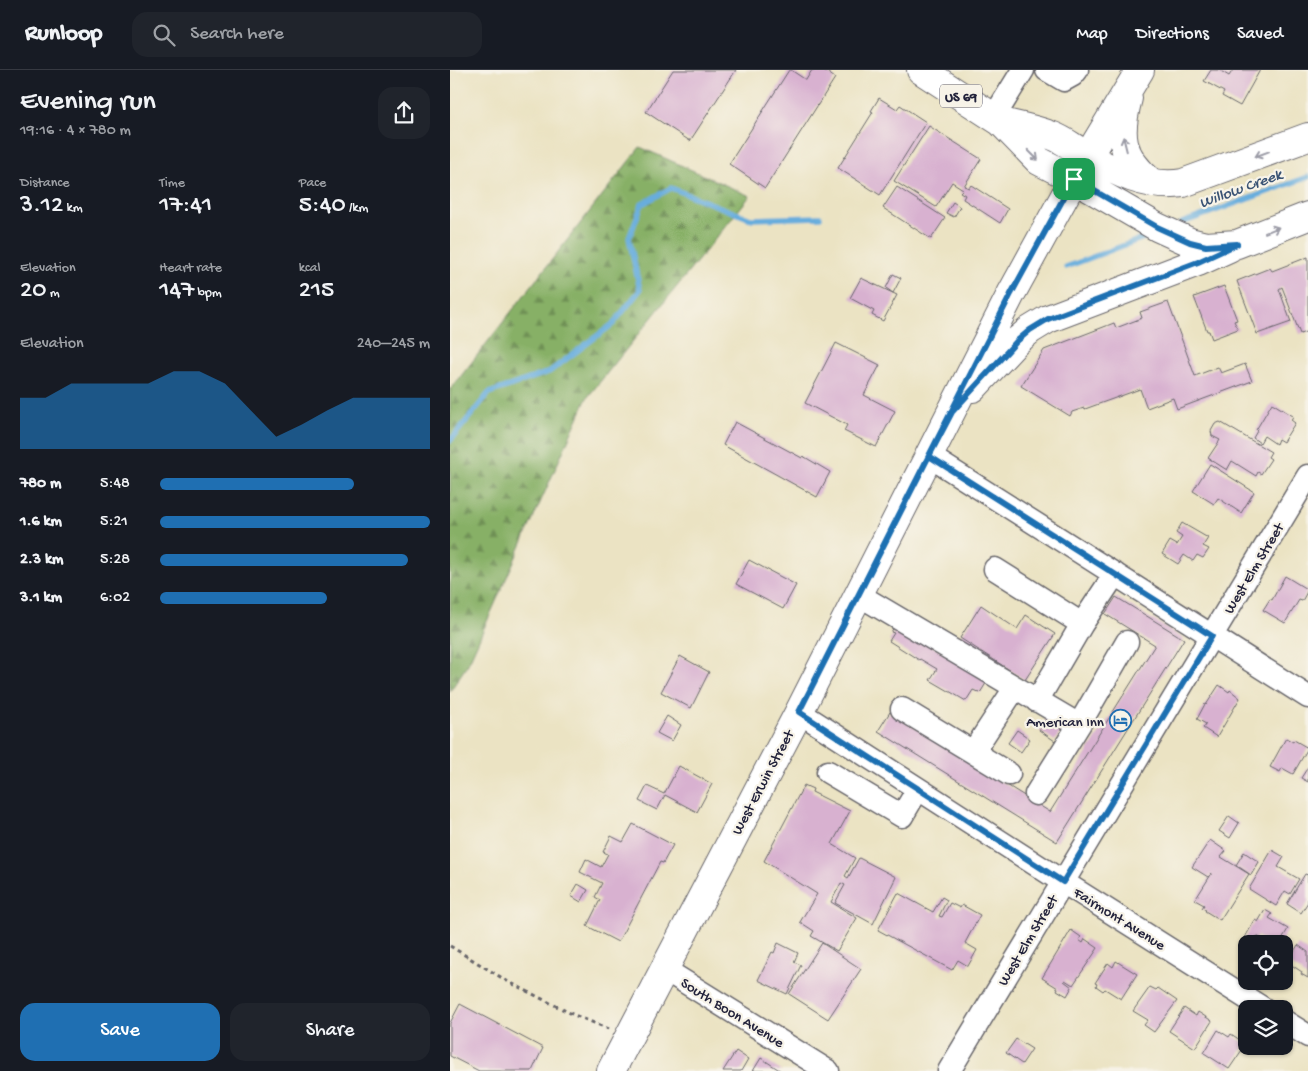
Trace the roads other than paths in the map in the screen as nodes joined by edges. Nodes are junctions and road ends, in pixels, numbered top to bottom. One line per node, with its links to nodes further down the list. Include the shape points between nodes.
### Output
1 (921, 70): 6 (main road, US 69)
2 (1023, 70): 6 (street)
3 (1047, 70): 4 (street, via 1064,80)
4 (1077, 70)
5 (1136, 76): 8 (main road, West Erwin Street); 10 (main road, one-way to 5, via 1133,165 1122,131)
6 (997, 119): 8 (main road, US 69, via 1054,136); 9 (main road, US 69, one-way to 9, via 1039,161)
7 (1308, 137): 10 (main road, US 69, one-way to 10, via 1183,183)
8 (1087, 156): 9 (main road, West Erwin Street); 10 (main road, US 69, via 1119,172)
9 (1074, 179): 12 (main road, US 69, via 1157,227 1190,242 1206,246); 13 (main road, West Erwin Street)
10 (1152, 183)
11 (1308, 216): 12 (main road, US 69, one-way to 11)
12 (1237, 244): 13 (main road, via 1048,319 1017,341)
13 (952, 412): 14 (main road, West Erwin Street)
14 (929, 456): 17 (street); 18 (main road, West Erwin Street)
15 (1308, 476): 20 (street, West Elm Street)
16 (995, 569): 19 (street)
17 (1116, 574): 19 (street); 20 (street)
18 (859, 595): 22 (street); 26 (main road, West Erwin Street)
19 (1082, 624): 24 (street)
20 (1212, 636): 23 (street); 33 (street, West Elm Street)
21 (1127, 642): 27 (street)
22 (1015, 688): 24 (street); 28 (street)
23 (1308, 697)
24 (1037, 701): 27 (street)
25 (902, 709): 28 (street)
26 (799, 712): 31 (street, Fairmont Avenue); 34 (main road, West Erwin Street)
27 (1079, 725): 32 (street)
28 (973, 752): 30 (street)
29 (828, 772): 31 (street, via 902,816)
30 (1009, 774)
31 (918, 789): 33 (street, Fairmont Avenue)
32 (1036, 794)
33 (1063, 882): 35 (street, Fairmont Avenue); 40 (street, West Elm Street)
34 (664, 969): 38 (main road, West Erwin Street); 39 (street, South Boon Avenue)
35 (1250, 1000)
36 (1293, 1027): 37 (street)
37 (1308, 1036)
38 (611, 1071)
39 (828, 1071)
40 (948, 1071)

